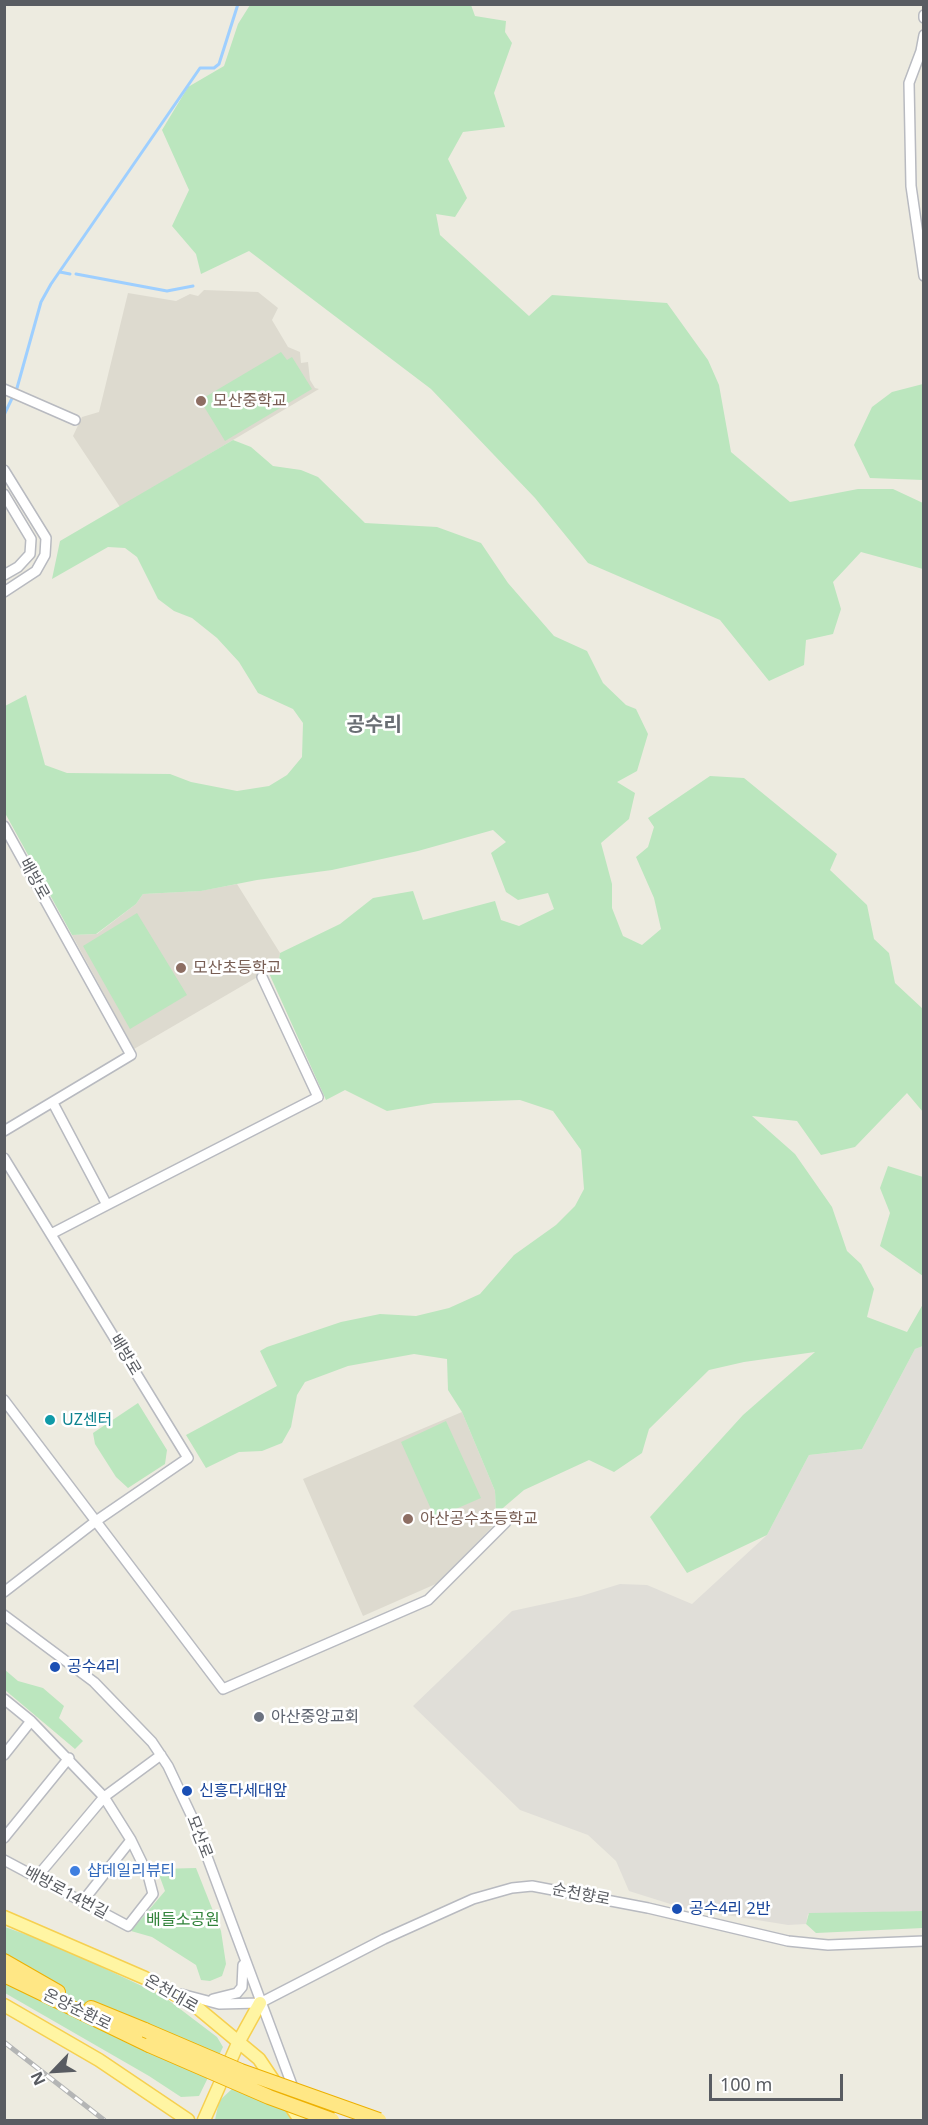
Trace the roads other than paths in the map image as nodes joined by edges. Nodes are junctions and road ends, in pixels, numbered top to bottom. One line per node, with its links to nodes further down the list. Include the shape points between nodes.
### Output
1 (924, 35): 2 (street, via 909,94 911,186)
2 (924, 276)
3 (6, 389): 4 (street)
4 (75, 420)
5 (4, 470): 8 (street, via 46,538 45,555 36,571)
6 (4, 494): 7 (street, via 31,539 30,554)
7 (4, 575)
8 (4, 592)
9 (4, 826): 11 (street, 배방로, via 131,1055)
10 (262, 976): 14 (street, via 318,1097)
11 (53, 1103): 12 (street, 배방로); 14 (street)
12 (4, 1131)
13 (4, 1158): 15 (street, 배방로)
14 (107, 1205): 15 (street)
15 (51, 1234): 17 (street, 배방로, via 188,1458)
16 (4, 1401): 17 (street)
17 (96, 1521): 18 (street, via 223,1689 428,1600); 19 (street)
18 (506, 1522)
19 (4, 1592)
20 (4, 1615): 24 (street, 모산로, via 94,1682)
21 (4, 1699): 22 (street)
22 (32, 1721): 23 (street); 25 (street)
23 (4, 1755)
24 (161, 1755): 26 (street); 34 (street, 모산로, via 193,1819)
25 (69, 1758): 26 (street); 27 (street)
26 (104, 1797): 28 (street); 30 (street)
27 (4, 1838)
28 (131, 1840): 31 (street); 31 (street, 배방로14번길, via 153,1894 128,1926)
29 (4, 1860): 30 (street, 배방로14번길)
30 (36, 1878): 31 (street, 배방로14번길)
31 (83, 1901)
32 (4, 1917): 37 (main road, 온천대로)
33 (924, 1941): 39 (street, 순천향로, via 828,1945 789,1941 532,1886 494,1892 436,1915)
34 (242, 1954): 38 (street, via 242,1987 237,1993 216,1999); 39 (street, 모산로)
35 (4, 1961): 46 (highway, 온양순환로, bridge, via 74,2001 241,2071)
36 (4, 1976): 45 (highway, 온양순환로, bridge, via 149,2046)
37 (172, 1992): 38 (street); 41 (main road, 온천대로)
38 (201, 1998): 39 (street, via 234,2005)
39 (260, 2003): 41 (main road); 44 (street, 모산로, via 284,2059)
40 (4, 2005): 42 (main road, via 99,2060)
41 (239, 2040): 43 (main road); 44 (main road, 온천대로, via 271,2074)
42 (189, 2121)
43 (204, 2121)
44 (302, 2121)
45 (332, 2121)
46 (379, 2121)

